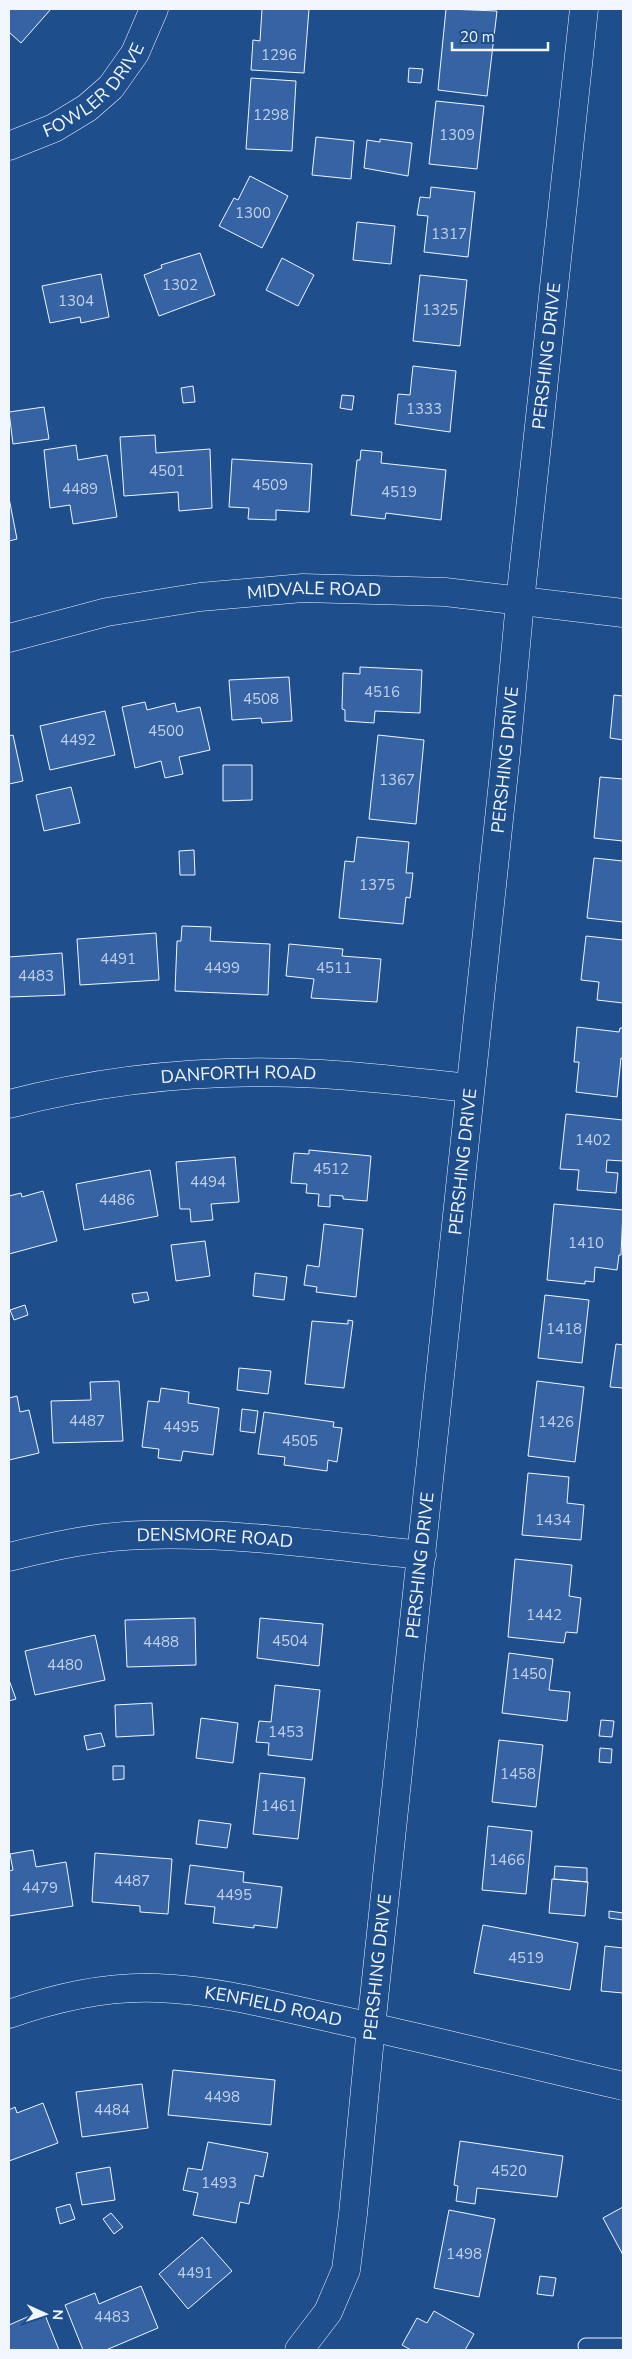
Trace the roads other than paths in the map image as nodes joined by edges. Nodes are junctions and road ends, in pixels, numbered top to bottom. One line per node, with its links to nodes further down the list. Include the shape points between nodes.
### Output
1 (154, 9): 3 (street, FOWLER DRIVE, via 135,53 111,86 87,108 54,128)
2 (584, 9): 4 (street, PERSHING DRIVE)
3 (9, 146)
4 (520, 602): 5 (street, MIDVALE ROAD); 6 (street, MIDVALE ROAD, via 445,592 303,588 200,597 107,612); 7 (street, PERSHING DRIVE)
5 (623, 613)
6 (9, 638)
7 (470, 1088): 8 (street, DANFORTH ROAD, via 321,1074 249,1073 151,1078 62,1090); 9 (street, PERSHING DRIVE)
8 (9, 1104)
9 (422, 1555): 10 (street, DENSMORE ROAD, via 231,1536 142,1534 63,1544); 12 (street, PERSHING DRIVE)
10 (9, 1557)
11 (9, 2014): 12 (street, KENFIELD ROAD, via 41,2002 115,1990 156,1988 207,1993)
12 (371, 2027): 13 (street, KENFIELD ROAD); 16 (street, PERSHING DRIVE, via 346,2270 328,2312)
13 (623, 2086)
14 (586, 2346): 15 (lane)
15 (623, 2346)
16 (299, 2350)

